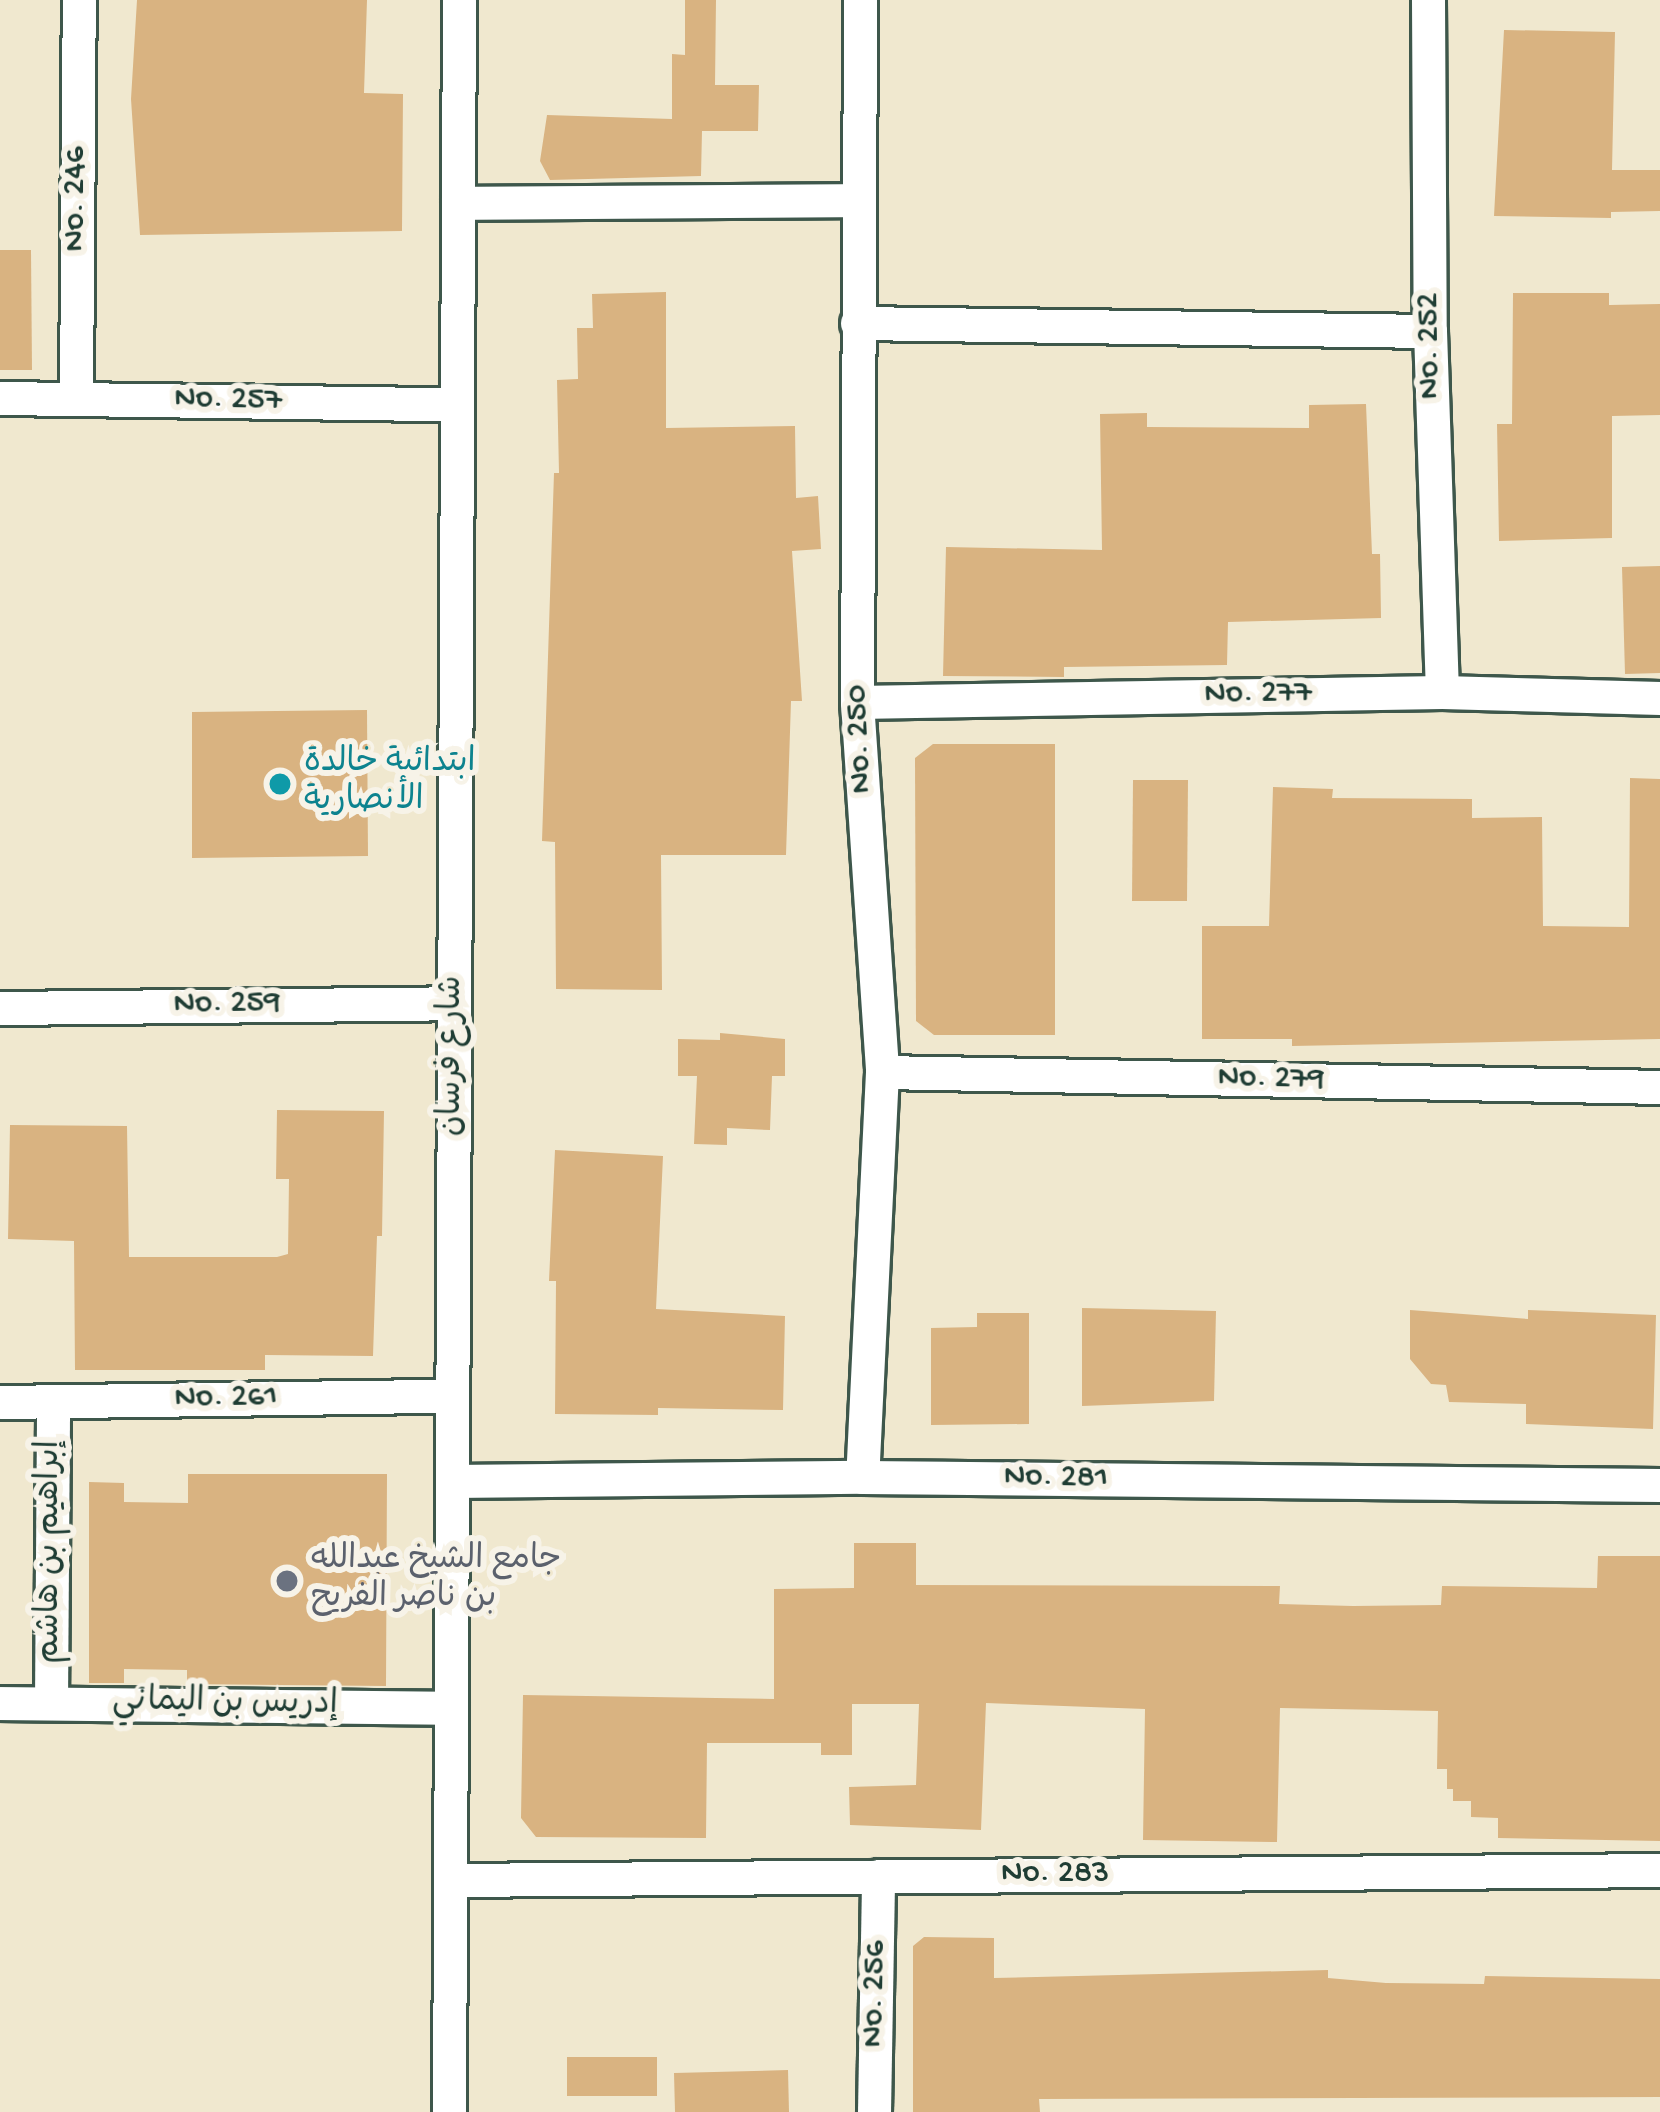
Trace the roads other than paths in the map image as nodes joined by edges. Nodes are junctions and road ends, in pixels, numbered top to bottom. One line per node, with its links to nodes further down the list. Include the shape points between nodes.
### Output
1 (79, 0): 10 (street, No. 246)
2 (459, 0): 6 (street, شارع فرسان)
3 (860, 0): 5 (street, No. 250)
4 (1428, 0): 8 (street, No. 252)
5 (857, 200): 6 (street); 7 (street, No. 250)
6 (458, 203): 11 (street, شارع فرسان)
7 (857, 323): 8 (street); 14 (street, No. 250)
8 (1430, 331): 12 (street, No. 252)
9 (0, 398): 10 (street, No. 257)
10 (76, 399): 11 (street, No. 257)
11 (457, 404): 15 (street, شارع فرسان)
12 (1442, 692): 13 (street, No. 277); 14 (street, No. 277)
13 (1660, 698)
14 (857, 702): 17 (street, No. 250)
15 (454, 1003): 16 (street, No. 259); 19 (street, شارع فرسان)
16 (0, 1008)
17 (882, 1072): 18 (street, No. 279); 22 (street, No. 250)
18 (1660, 1087)
19 (452, 1396): 20 (street, No. 261); 23 (street, شارع فرسان)
20 (53, 1401): 21 (street, No. 261); 26 (street, إبراهيم بن هاشم)
21 (0, 1402)
22 (862, 1477): 23 (street, No. 281); 24 (street, No. 281)
23 (452, 1481): 27 (street, شارع فرسان)
24 (1660, 1486)
25 (0, 1703): 26 (street, إدريس بن اليماني)
26 (51, 1703): 27 (street, إدريس بن اليماني)
27 (451, 1708): 30 (street, شارع فرسان)
28 (1660, 1870): 29 (street, No. 283)
29 (878, 1876): 30 (street, No. 283); 32 (street, No. 256)
30 (450, 1880): 31 (street, شارع فرسان)
31 (449, 2112)
32 (874, 2112)

